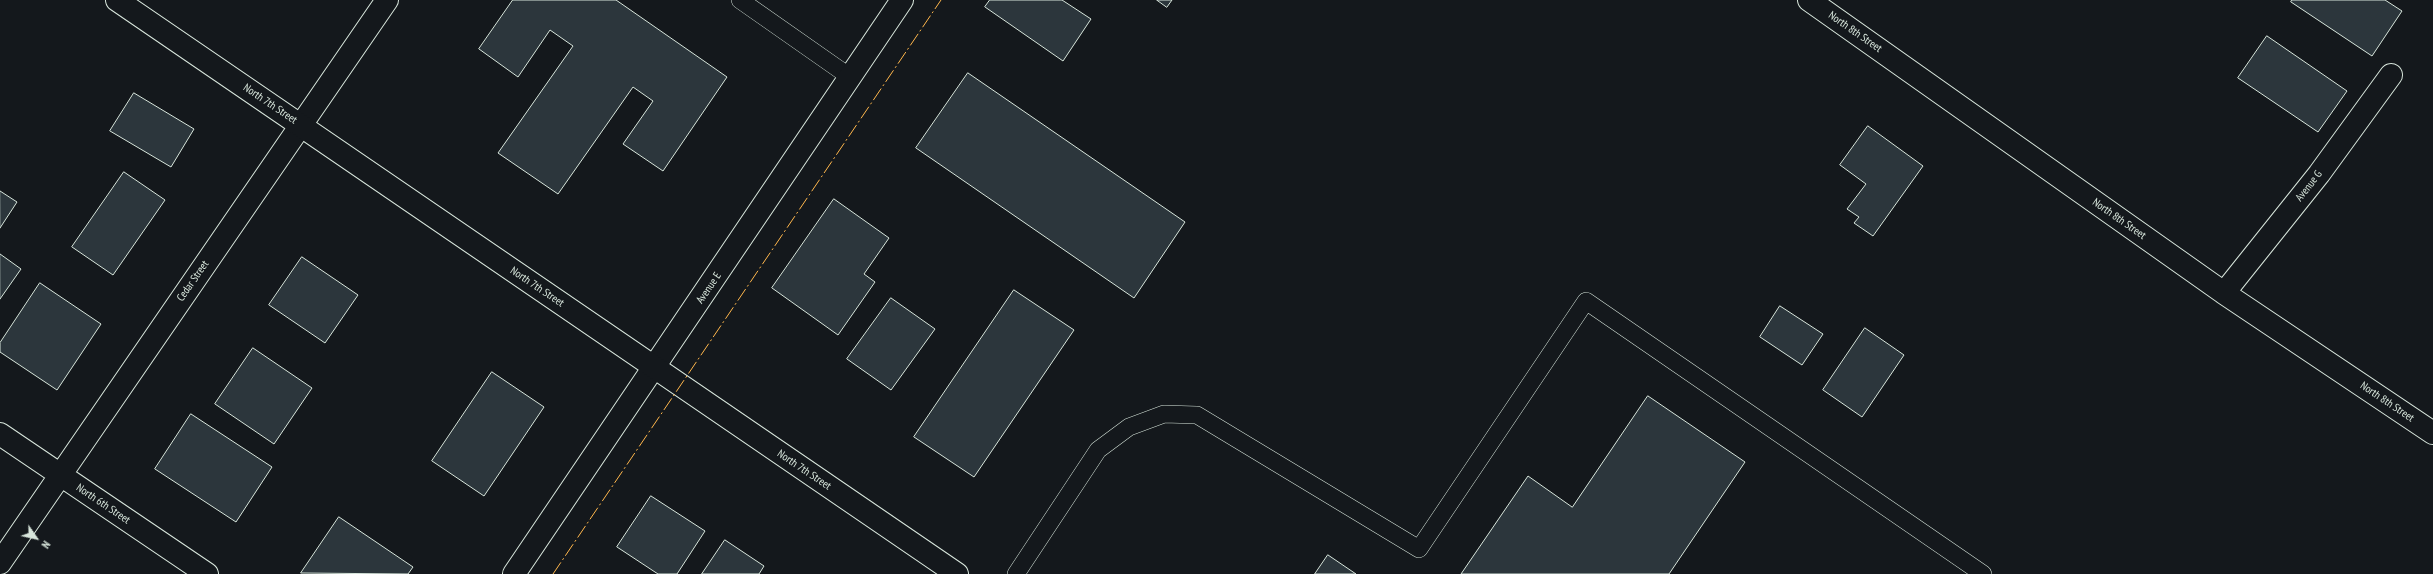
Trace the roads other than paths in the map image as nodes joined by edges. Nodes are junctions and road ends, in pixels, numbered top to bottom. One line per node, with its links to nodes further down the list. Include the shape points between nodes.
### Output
1 (117, 0): 8 (street, North 7th Street)
2 (387, 0): 8 (street, Cedar Street)
3 (740, 0): 7 (lane)
4 (902, 0): 7 (street, Avenue E)
5 (1809, 0): 9 (street, North 8th Street)
6 (2390, 75): 9 (street, Avenue G, via 2319,174)
7 (850, 77): 10 (street, Avenue E)
8 (301, 126): 10 (street, North 7th Street); 13 (street, Cedar Street)
9 (2224, 293): 12 (street, North 8th Street)
10 (655, 368): 16 (street, Avenue E); 17 (street, North 7th Street)
11 (0, 434): 13 (street, North 6th Street)
12 (2433, 434)
13 (60, 475): 14 (street, Cedar Street); 15 (street, North 6th Street)
14 (0, 563)
15 (206, 574)
16 (514, 574)
17 (957, 574)
18 (1016, 574): 19 (lane, via 1098,450 1129,427 1164,414 1197,415 1419,549 1586,301)
19 (1983, 574)

